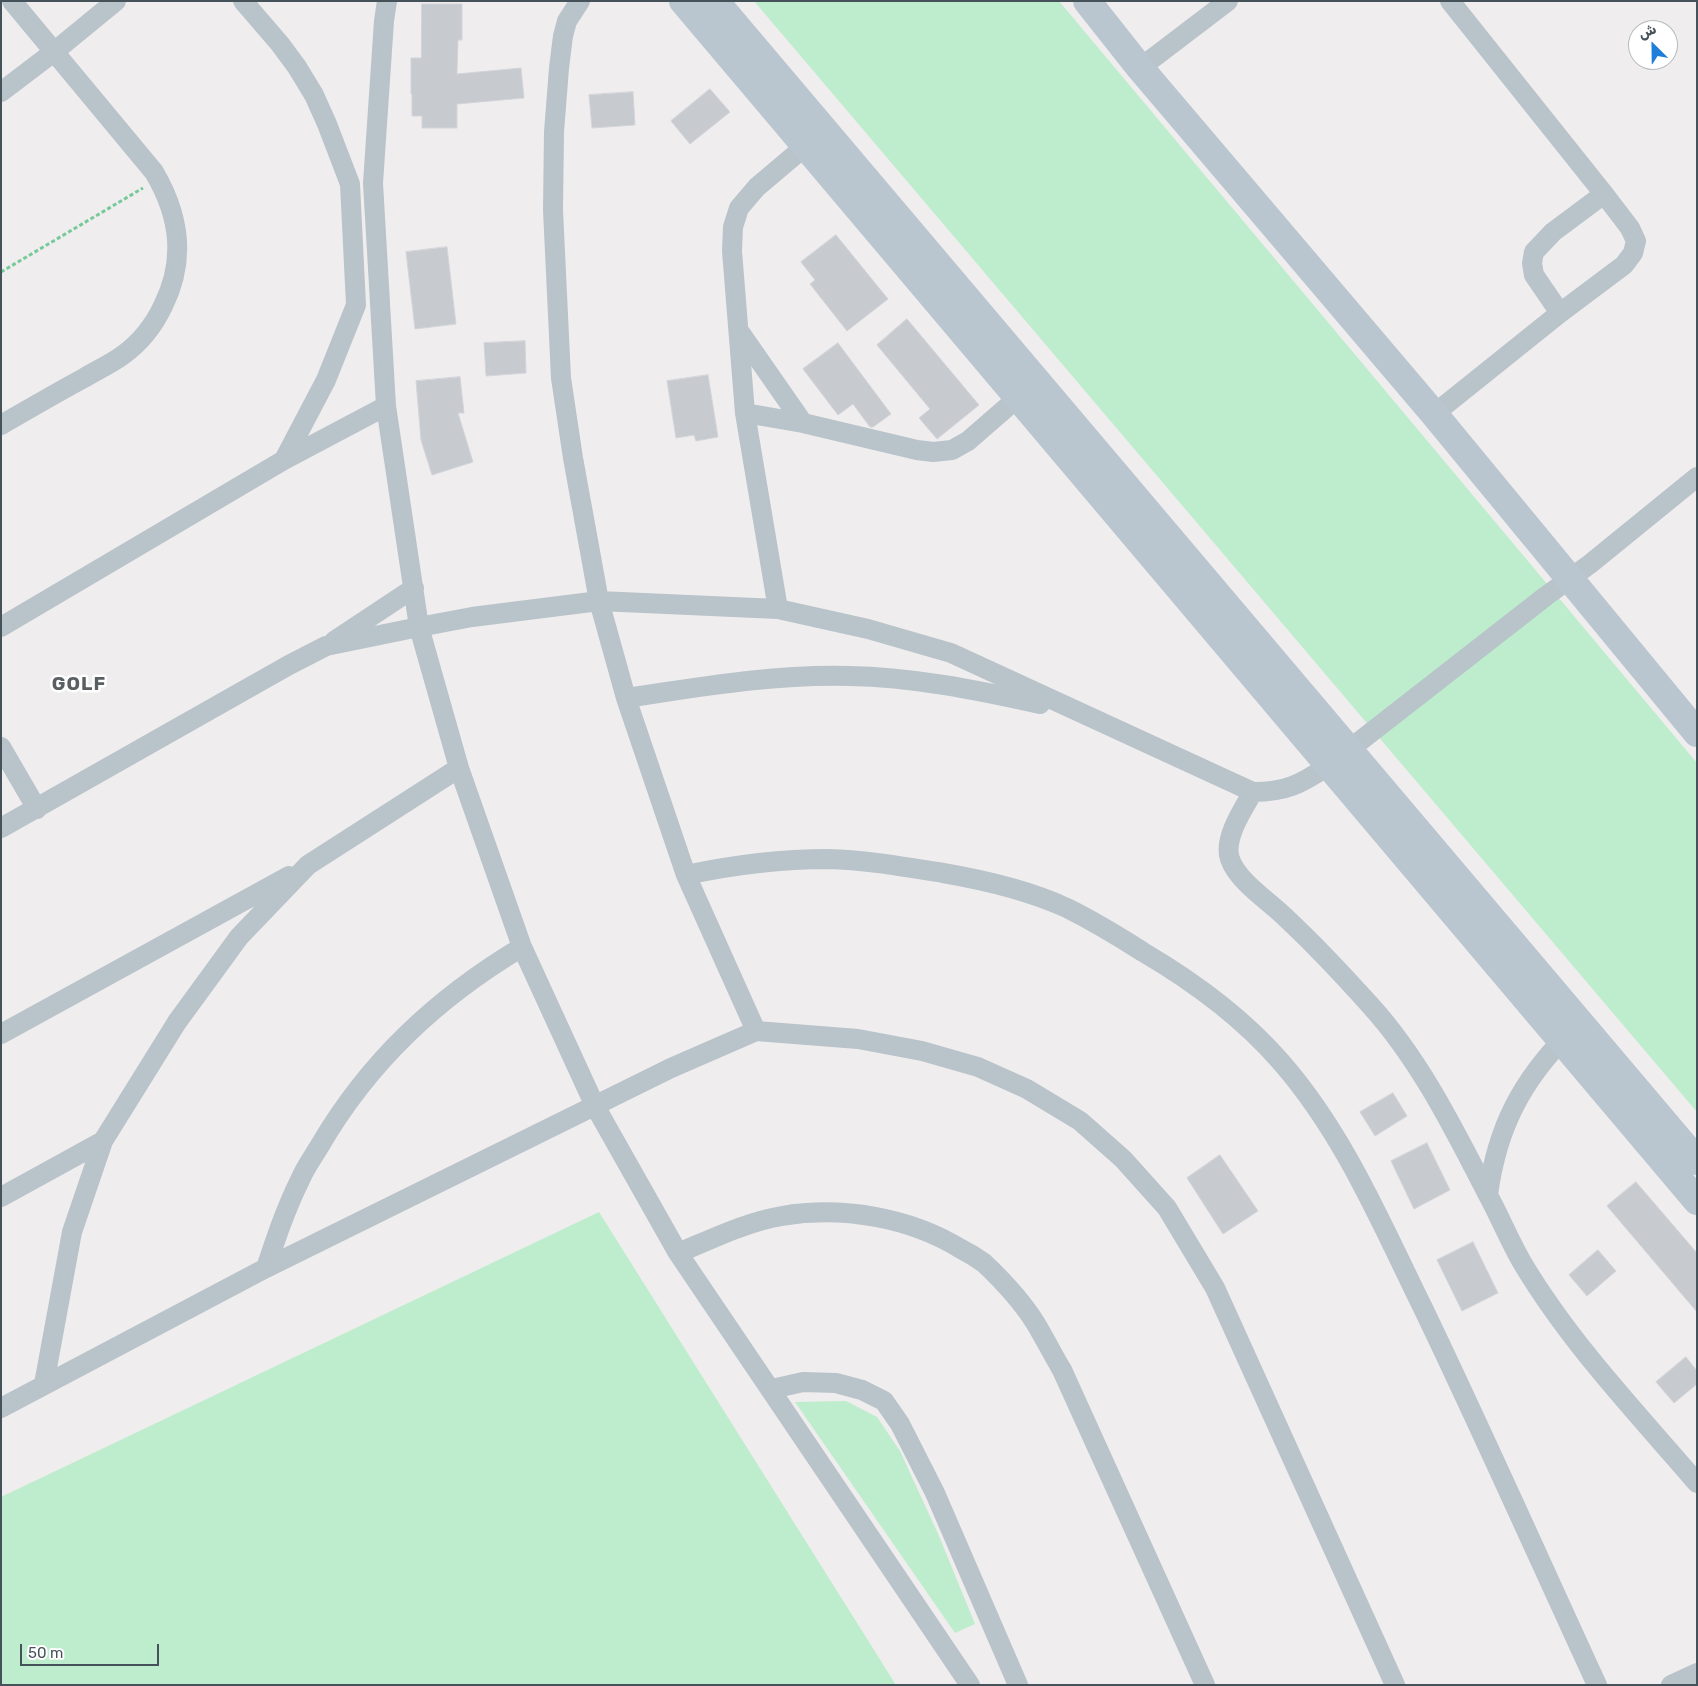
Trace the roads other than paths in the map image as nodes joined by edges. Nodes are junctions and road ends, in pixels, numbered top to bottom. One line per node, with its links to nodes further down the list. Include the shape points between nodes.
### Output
1 (12, 1): 11 (street)
2 (116, 1): 11 (street)
3 (243, 1): 16 (street, via 280,44 314,95)
4 (387, 1): 15 (street)
5 (580, 1): 32 (street, via 563,36 554,132 553,210 561,378)
6 (683, 1): 14 (street)
7 (715, 1): 14 (street)
8 (1087, 1): 12 (street)
9 (1228, 1): 12 (street)
10 (1450, 1): 17 (street)
11 (55, 51): 13 (street); 27 (street, via 164,188 172,209 179,250 176,272 156,321 123,356)
12 (1140, 68): 25 (street)
13 (1, 92)
14 (815, 139): 21 (street, via 757,187 739,208 733,227 732,251); 22 (street)
15 (372, 183): 16 (street); 18 (street)
16 (350, 184): 19 (street)
17 (1604, 194): 20 (street, via 1553,232 1534,252 1534,275); 20 (street, via 1630,228 1636,241 1633,253 1624,265)
18 (380, 304): 19 (street); 23 (street)
19 (356, 305): 28 (street, via 326,380)
20 (1560, 313): 25 (street)
21 (738, 330): 24 (street); 26 (street)
22 (1027, 390): 26 (street, via 968,441 952,450 917,450); 41 (street)
23 (386, 406): 28 (street); 31 (street)
24 (745, 413): 26 (street); 33 (street)
25 (1434, 414): 30 (street)
26 (802, 423)
27 (1, 425)
28 (284, 460): 34 (street)
29 (1697, 477): 30 (street)
30 (1570, 579): 39 (street); 41 (street)
31 (414, 588): 35 (street); 36 (street)
32 (599, 600): 33 (street); 35 (street); 37 (street)
33 (778, 609): 38 (street, via 868,629 951,653)
34 (1, 627)
35 (419, 627): 36 (street); 42 (street)
36 (326, 646): 44 (street)
37 (626, 698): 38 (street, via 780,677 849,676 926,682); 47 (street)
38 (1076, 712): 43 (street)
39 (1697, 733)
40 (1, 747): 44 (street)
41 (1338, 758): 43 (street, via 1296,785 1274,792); 50 (street)
42 (459, 768): 46 (street); 48 (street)
43 (1253, 792): 55 (street, via 1230,840 1230,859 1242,879 1337,967 1379,1014 1437,1099)
44 (37, 809): 45 (street)
45 (1, 828)
46 (308, 865): 51 (street); 53 (street, via 234,945 177,1022)
47 (686, 875): 49 (street); 69 (street, via 762,862 828,860 974,878 1064,907 1170,968 1226,1008 1281,1062 1331,1131 1360,1179 1460,1386)
48 (522, 947): 52 (street); 59 (street, via 485,969 419,1022 354,1091 301,1178)
49 (756, 1031): 52 (street); 68 (street, via 858,1039 922,1051 978,1067 1027,1089 1080,1121 1123,1159 1167,1208 1215,1288)
50 (1570, 1032): 54 (street); 55 (street, via 1533,1074 1511,1112 1496,1152); 57 (street)
51 (1, 1034)
52 (595, 1106): 58 (street); 59 (street)
53 (103, 1141): 56 (street); 60 (street, via 72,1232)
54 (1697, 1161)
55 (1488, 1195): 63 (street, via 1522,1262 1549,1304 1593,1363)
56 (1, 1198)
57 (1697, 1201)
58 (678, 1253): 61 (street); 67 (street, via 744,1226 781,1216 822,1211 877,1217 909,1225 942,1237 982,1262 1015,1295 1036,1323 1062,1370)
59 (266, 1268): 60 (street)
60 (44, 1384): 62 (street)
61 (772, 1389): 65 (street); 66 (street, via 803,1382 836,1383 862,1390 884,1401 900,1424 935,1493)
62 (1, 1408)
63 (1697, 1483)
64 (1697, 1673): 70 (street)
65 (970, 1685)
66 (1018, 1685)
67 (1205, 1685)
68 (1395, 1685)
69 (1597, 1685)
70 (1671, 1685)

